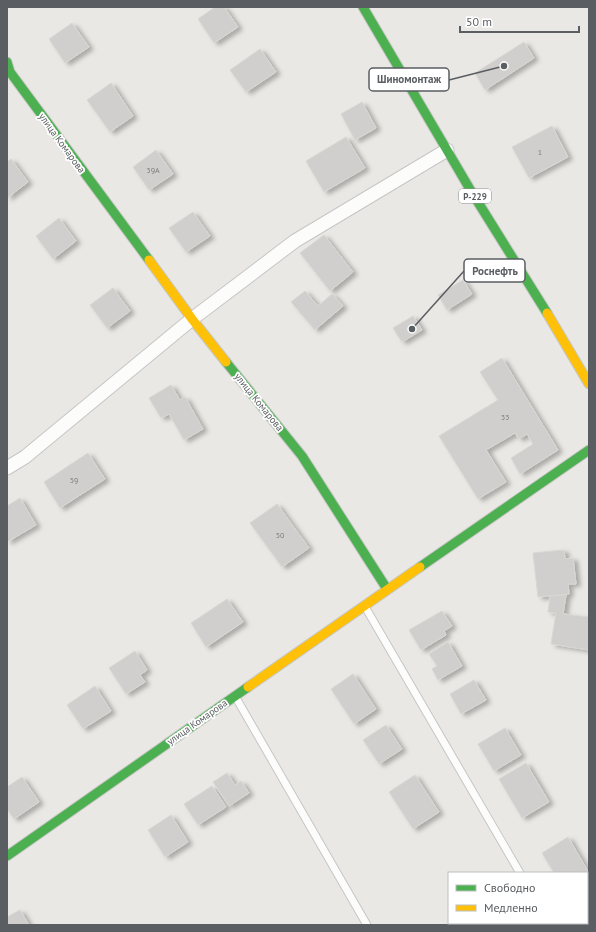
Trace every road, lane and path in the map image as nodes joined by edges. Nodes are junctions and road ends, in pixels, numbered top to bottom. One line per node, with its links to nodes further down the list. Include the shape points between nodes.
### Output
1 (363, 7): 3 (main road, Р-229)
2 (7, 62): 4 (main road, улица Комарова, via 10,72)
3 (447, 150): 4 (street, via 295,241); 5 (main road, Р-229)
4 (192, 319): 7 (street, via 24,457); 8 (main road, улица Комарова, via 302,456)
5 (589, 384)
6 (589, 450): 8 (main road, улица Комарова)
7 (7, 468)
8 (388, 588): 9 (main road, улица Комарова)
9 (364, 605): 10 (main road, улица Комарова); 12 (lane)
10 (235, 695): 11 (main road, улица Комарова); 13 (lane)
11 (7, 856)
12 (519, 872)
13 (367, 925)

